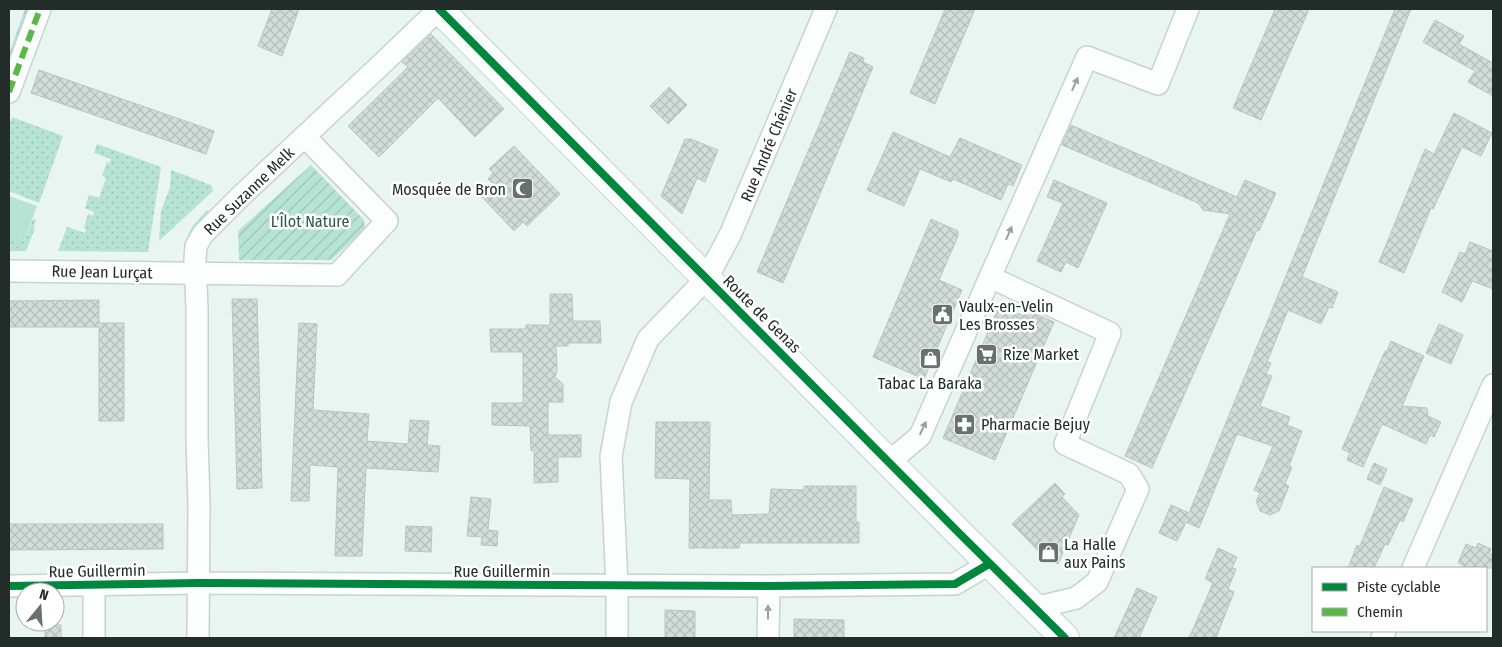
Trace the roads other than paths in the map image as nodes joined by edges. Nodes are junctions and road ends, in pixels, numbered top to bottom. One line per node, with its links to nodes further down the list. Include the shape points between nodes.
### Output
1 (40, 9): 5 (street)
2 (439, 9): 6 (street, Rue Suzanne Melk); 10 (main road, Route de Genas)
3 (826, 9): 10 (street, Rue André Chénier, via 730,235)
4 (1188, 9): 9 (street, one-way to 4, via 1087,56 1158,84)
5 (9, 92)
6 (305, 137): 8 (street, Rue Suzanne Melk, via 203,234 196,246); 8 (street, Rue Jean Lurçat, via 387,221 337,275)
7 (9, 271): 8 (street, Rue Jean Lurçat)
8 (195, 274): 15 (street, Rue Suzanne Melk)
9 (990, 277): 12 (street, one-way to 9, via 920,436); 20 (street, via 1110,333 1065,444 1129,474 1138,489 1097,582 1076,598)
10 (706, 278): 12 (main road, Route de Genas); 17 (street, Rue André Chénier, via 648,339 621,402 611,456)
11 (1493, 385): 14 (street)
12 (890, 462): 13 (main road, Route de Genas)
13 (989, 564): 19 (street, Rue Guillermin, via 955,584); 20 (main road, Route de Genas)
14 (1413, 567)
15 (199, 582): 16 (street, Rue Guillermin); 17 (street, Rue Guillermin); 22 (street, Rue Suzanne Melk)
16 (94, 584): 18 (street, Rue Guillermin); 21 (street)
17 (617, 585): 19 (street, Rue Guillermin); 23 (street, Rue André Chénier)
18 (9, 586)
19 (769, 586): 24 (street, one-way to 19)
20 (1035, 608): 25 (main road, Route de Genas)
21 (94, 638)
22 (198, 638)
23 (617, 638)
24 (768, 638)
25 (1066, 638)

